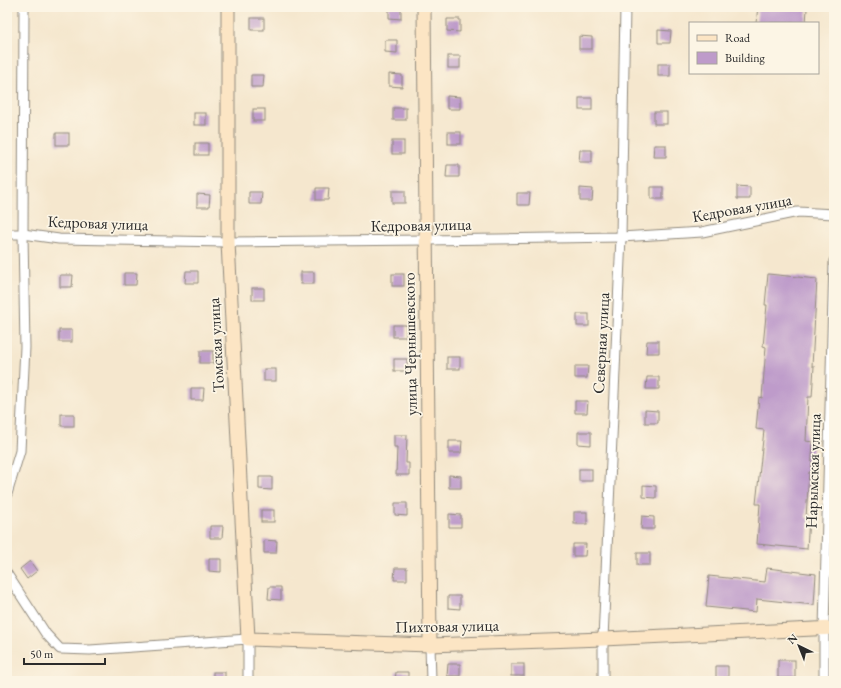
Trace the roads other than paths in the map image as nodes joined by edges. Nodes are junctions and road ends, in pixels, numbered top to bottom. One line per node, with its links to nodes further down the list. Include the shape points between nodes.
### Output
1 (24, 7): 7 (street)
2 (228, 7): 10 (street, Томская улица)
3 (424, 7): 9 (street, улица Чернышевского)
4 (625, 7): 8 (street, Северная улица)
5 (834, 214): 8 (street, Кедровая улица, via 798,212 702,232)
6 (7, 234): 7 (street, Кедровая улица)
7 (23, 234): 10 (street, Кедровая улица, via 59,239); 12 (street, via 25,347 20,451)
8 (621, 237): 9 (street, Кедровая улица); 15 (street, Северная улица)
9 (426, 240): 10 (street, Кедровая улица); 17 (street, улица Чернышевского)
10 (228, 242): 16 (street, Томская улица)
11 (834, 261): 14 (street, Нарымская улица)
12 (7, 494)
13 (7, 574): 16 (street, Пихтовая улица, via 46,634 60,649 90,650)
14 (829, 628): 15 (street, Пихтовая улица); 21 (street, Нарымская улица)
15 (603, 639): 17 (street, Пихтовая улица); 20 (street, Северная улица)
16 (248, 640): 17 (street, Пихтовая улица); 18 (street, Томская улица)
17 (430, 645): 19 (street, улица Чернышевского)
18 (248, 681)
19 (430, 681)
20 (603, 681)
21 (824, 681)

